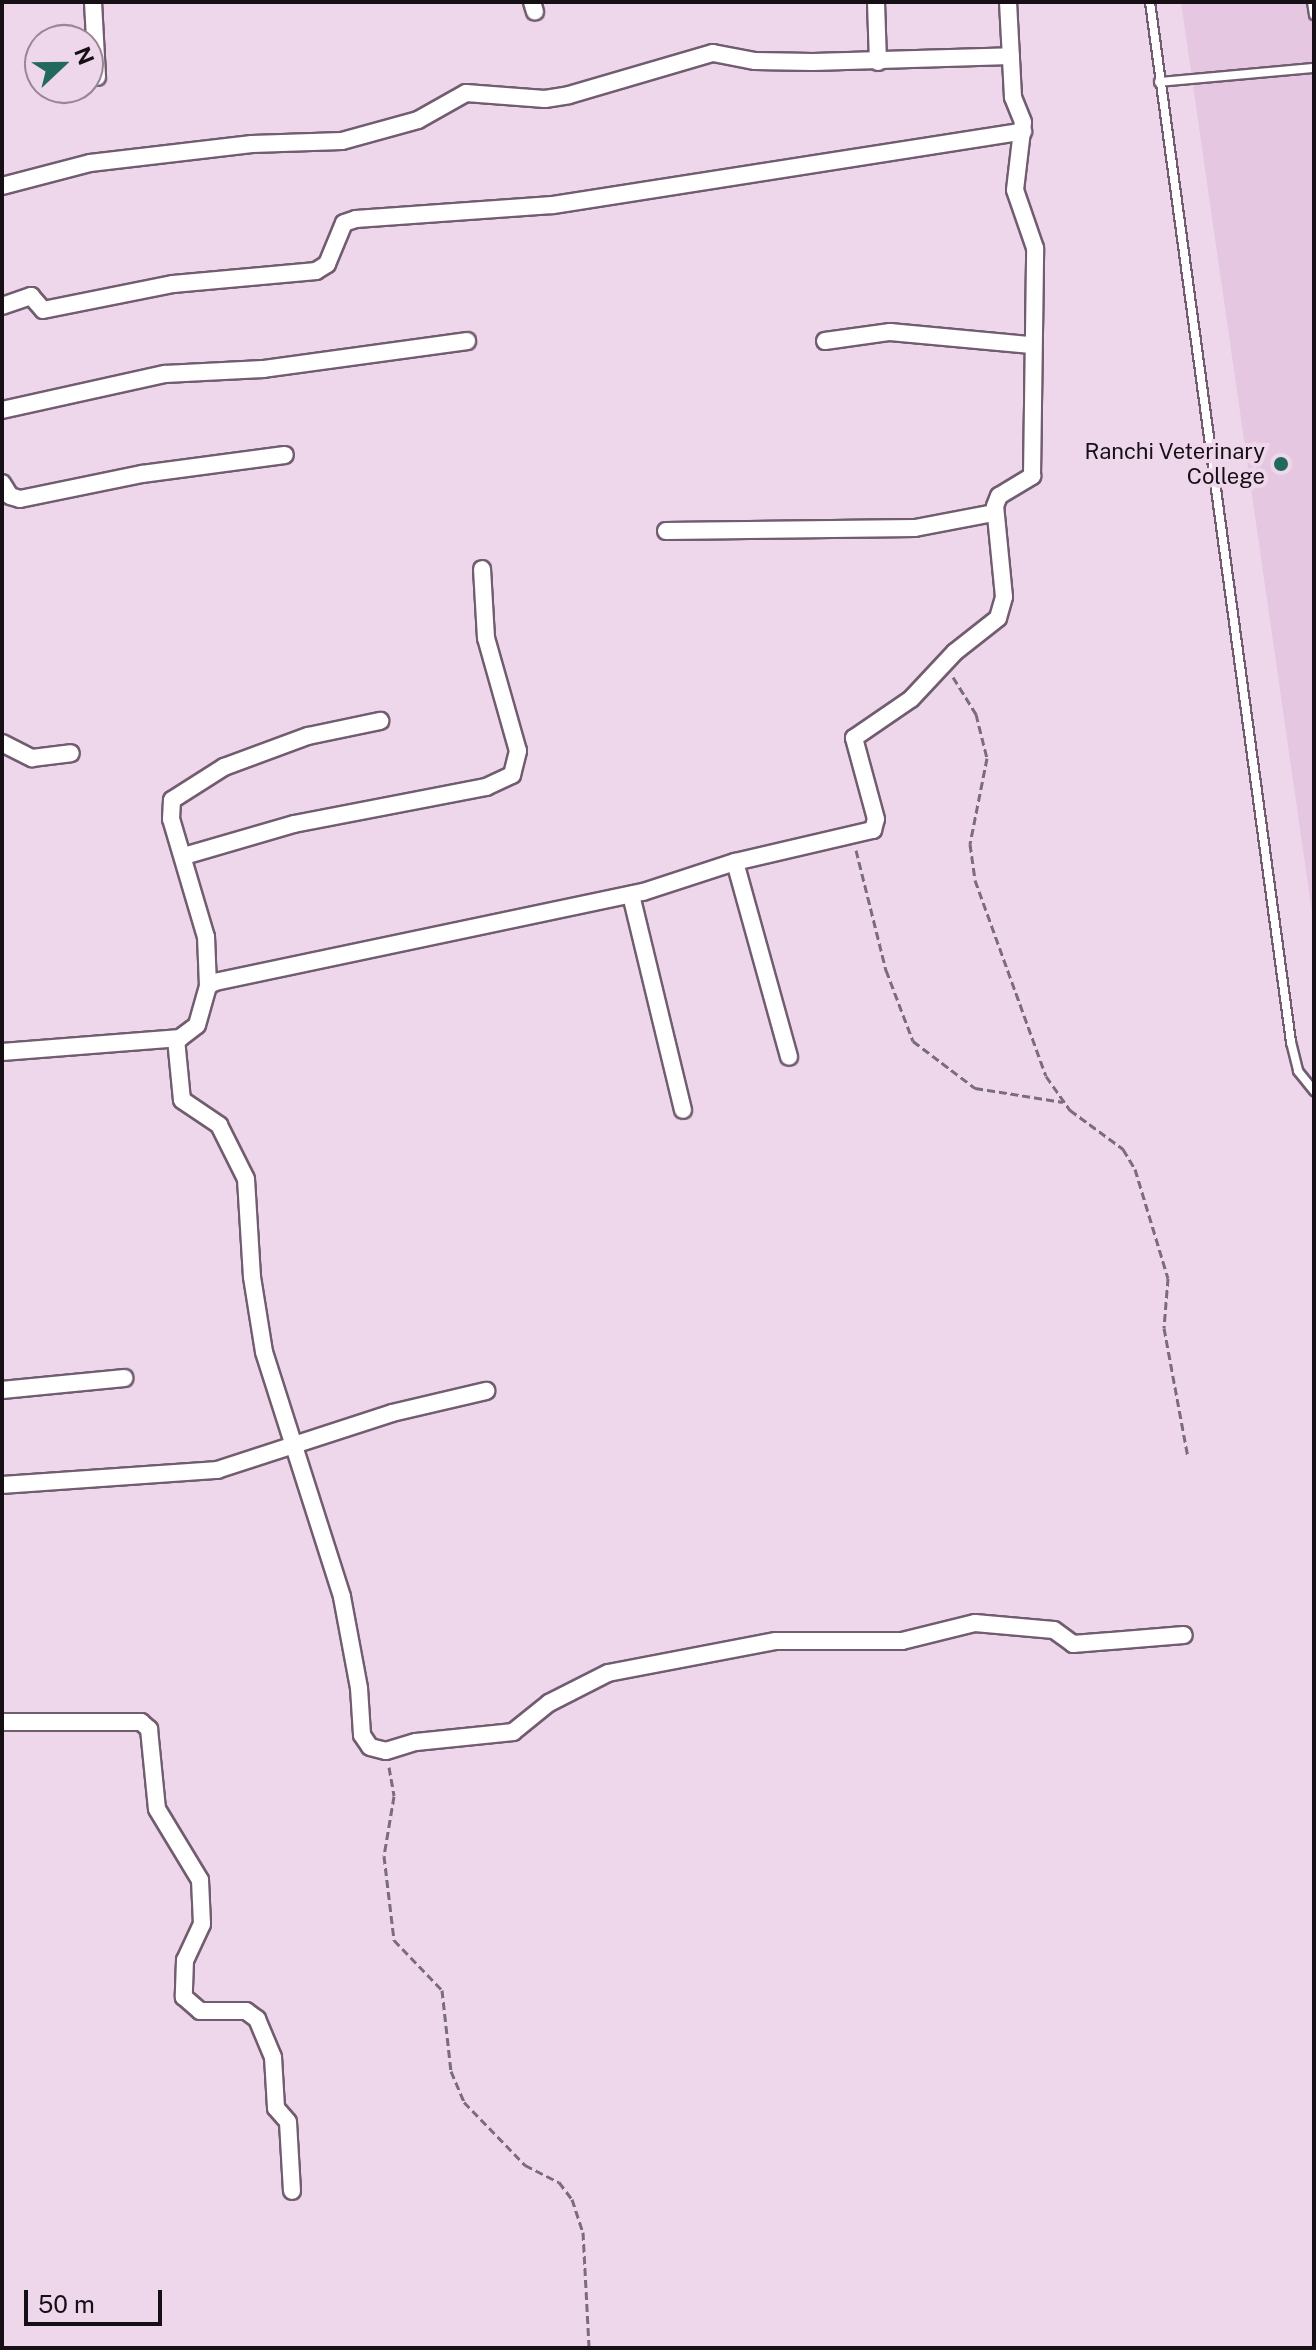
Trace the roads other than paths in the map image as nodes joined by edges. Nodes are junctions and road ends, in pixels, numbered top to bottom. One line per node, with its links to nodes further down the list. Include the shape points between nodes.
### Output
1 (93, 2): 7 (street)
2 (876, 2): 9 (street)
3 (1008, 2): 8 (street)
4 (1150, 2): 11 (lane)
5 (1312, 2): 6 (lane)
6 (1314, 15)
7 (94, 24)
8 (1011, 56): 9 (street); 12 (street, via 1013,97)
9 (878, 62): 13 (street, via 755,61 713,53 569,95 535,99 466,93 418,120 342,141 252,144 90,163)
10 (1314, 68): 11 (lane)
11 (1159, 82): 34 (lane, via 1291,1042 1298,1071)
12 (1023, 131): 14 (street, via 553,205 356,219 344,223 327,264 316,271 173,284 43,310 31,296); 17 (street, via 1014,171 1034,240)
13 (2, 186)
14 (2, 306)
15 (467, 341): 18 (street, via 263,369 165,374)
16 (825, 341): 17 (street, via 890,332)
17 (1031, 345): 21 (street, via 1032,476 999,496)
18 (2, 410)
19 (285, 455): 20 (street, via 142,474 20,499 10,496)
20 (2, 483)
21 (994, 513): 22 (street, via 915,528); 28 (street, via 1000,536 1002,611 901,706 857,731 855,750 876,819 873,830)
22 (666, 531)
23 (482, 569): 27 (street, via 486,638 518,751 512,775 486,787 294,824)
24 (380, 721): 27 (street, via 308,736 224,767 179,792 171,819)
25 (2, 743): 26 (street, via 32,758)
26 (71, 753)
27 (184, 856): 30 (street, via 204,926)
28 (735, 862): 29 (street); 33 (street)
29 (631, 895): 30 (street); 35 (street)
30 (208, 986): 31 (street, via 197,1025)
31 (176, 1039): 32 (street); 39 (street, via 182,1100 219,1125 246,1179 259,1321)
32 (2, 1052)
33 (789, 1057)
34 (1314, 1091)
35 (683, 1110)
36 (124, 1378): 37 (street)
37 (2, 1390)
38 (486, 1391): 39 (street, via 392,1413)
39 (291, 1446): 40 (street, via 217,1470); 41 (street, via 342,1597 362,1735 370,1747 386,1751 416,1742 513,1732 549,1703 608,1673 776,1641 902,1641 975,1623 1054,1630 1073,1644)
40 (2, 1485)
41 (1184, 1635)
42 (2, 1722): 43 (street, via 141,1722 149,1729 157,1809 200,1880 202,1924 185,1960 184,1997 200,2011 246,2011 257,2019 273,2057 276,2108 288,2122)
43 (292, 2191)

